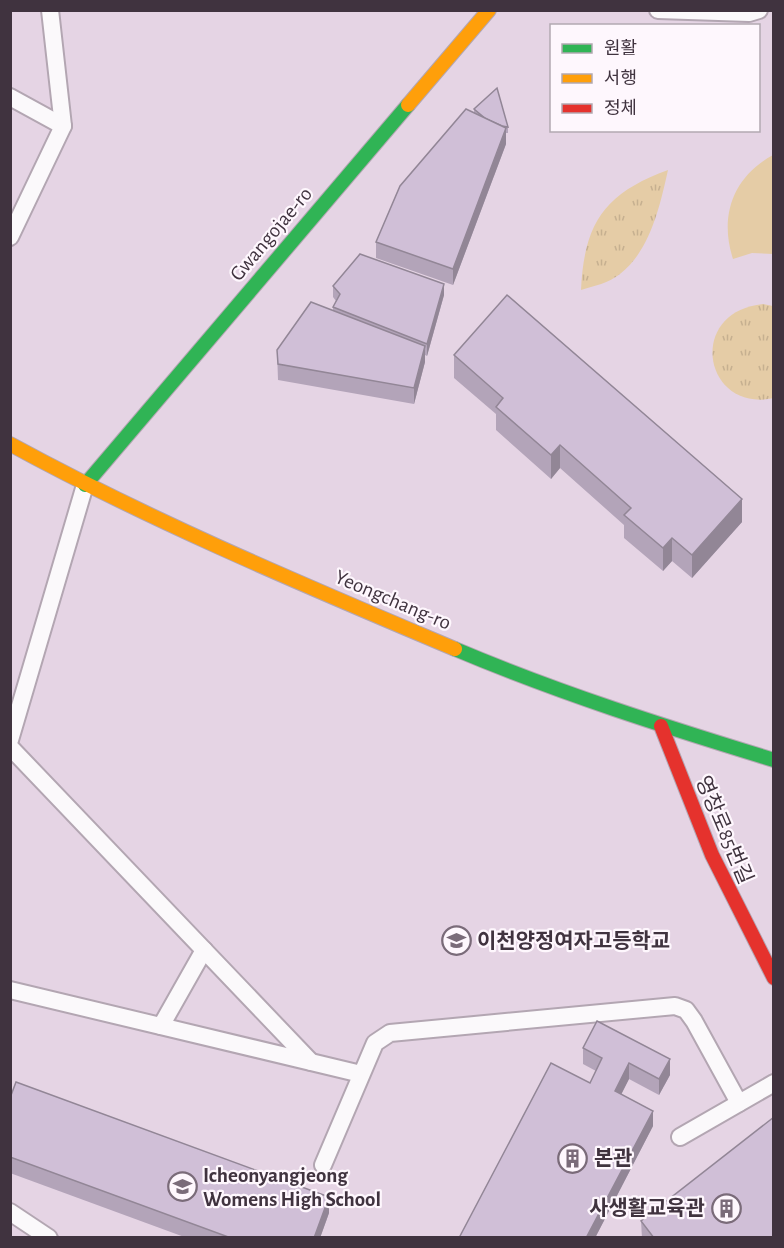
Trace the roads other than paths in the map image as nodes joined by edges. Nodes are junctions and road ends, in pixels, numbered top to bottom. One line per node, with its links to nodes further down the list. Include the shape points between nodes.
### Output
1 (50, 10): 6 (lane)
2 (489, 10): 9 (street, Gwangojae-ro)
3 (658, 10): 4 (lane)
4 (759, 10)
5 (10, 97): 6 (lane)
6 (63, 126): 7 (lane)
7 (10, 237)
8 (10, 444): 9 (street, Yeongchang-ro)
9 (85, 485): 10 (street, Yeongchang-ro, via 292,580 537,684); 11 (lane)
10 (661, 726): 13 (street, Yeongchang-ro); 15 (street, 영창로85번길, via 700,833 736,912)
11 (10, 740)
12 (10, 747): 14 (lane)
13 (774, 760)
14 (204, 950): 17 (lane); 18 (lane)
15 (774, 978)
16 (10, 990): 17 (lane)
17 (161, 1026): 18 (lane)
18 (311, 1062): 19 (lane)
19 (361, 1074): 21 (lane, via 375,1043 390,1033 675,1006 686,1010); 23 (lane)
20 (774, 1083): 21 (lane)
21 (739, 1103): 22 (lane)
22 (680, 1137)
23 (323, 1165)
24 (10, 1212): 25 (lane)
25 (49, 1238)

